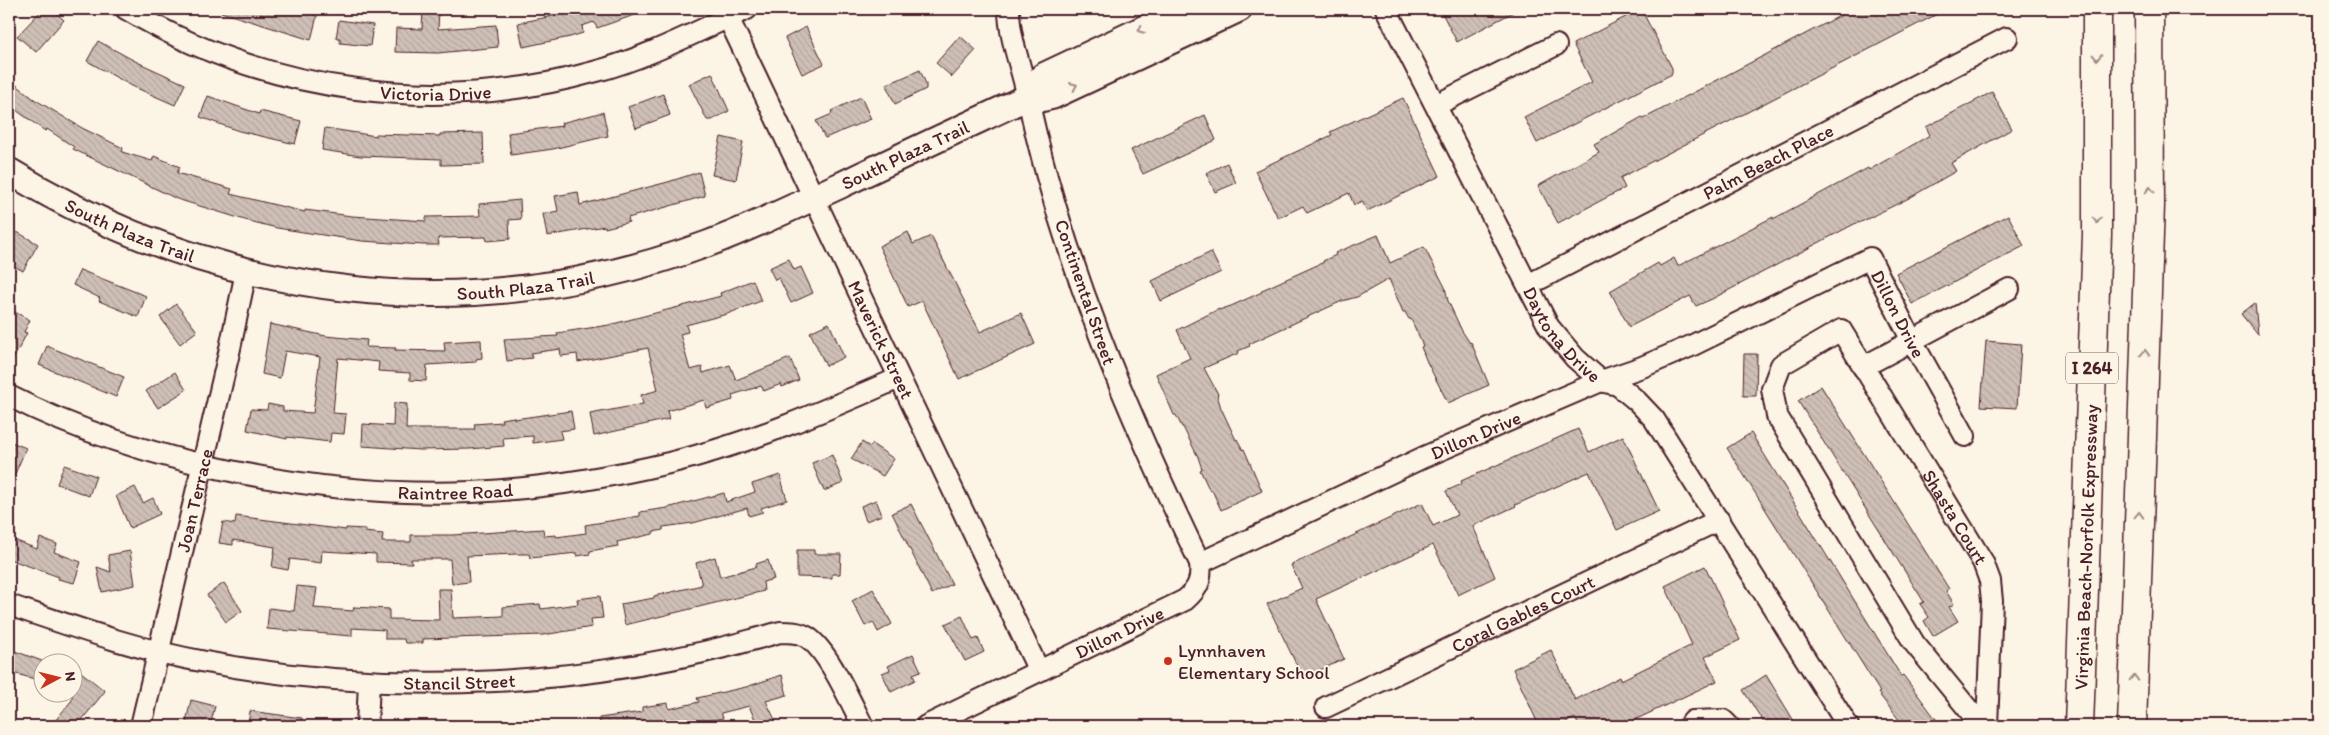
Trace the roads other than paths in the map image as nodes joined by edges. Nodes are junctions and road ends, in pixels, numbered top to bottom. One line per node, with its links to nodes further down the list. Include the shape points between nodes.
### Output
1 (126, 9): 9 (street, Victoria Drive, via 188,42 298,80 402,94 454,94 556,82 650,53)
2 (747, 9): 9 (street, Victoria Drive)
3 (1009, 9): 12 (street, Continental Street, via 1012,39)
4 (1185, 9): 12 (main road, South Plaza Trail, one-way to 12, via 1043,76)
5 (1239, 9): 12 (main road, South Plaza Trail, one-way to 5, via 1040,99 1052,96)
6 (1386, 9): 13 (street, Daytona Drive)
7 (2096, 9): 42 (highway, Virginia Beach-Norfolk Expressway / I 264, one-way to 42, via 2097,235)
8 (2149, 9): 43 (highway, I 264, one-way to 8, via 2150,205)
9 (726, 13): 15 (street, Maverick Street)
10 (2008, 38): 17 (street, Palm Beach Place)
11 (1556, 45): 13 (street)
12 (1028, 96): 15 (main road, South Plaza Trail); 27 (street, Continental Street, via 1050,190 1098,333 1130,413)
13 (1436, 105): 17 (street, Daytona Drive)
14 (9, 170): 16 (main road, South Plaza Trail, via 91,216 133,235)
15 (813, 198): 16 (main road, South Plaza Trail, via 707,244 651,263 552,285 464,293 400,293 339,288); 21 (street, Maverick Street)
16 (246, 272): 25 (street, Joan Terrace)
17 (1528, 285): 22 (street, Daytona Drive, via 1560,342)
18 (2009, 289): 19 (street)
19 (1912, 341): 20 (street); 22 (street, Dillon Drive, via 1870,258 1691,346); 24 (street, Dillon Drive)
20 (1863, 367): 40 (street, Shasta Court, via 1841,330 1781,365 1772,389 1777,416 1914,644); 41 (street, Shasta Court, via 1983,562 1990,581)
21 (899, 378): 25 (street, Raintree Road, via 724,448 669,463 524,488 417,493 361,490); 30 (street, Maverick Street)
22 (1601, 381): 26 (street, Daytona Drive, via 1618,385 1654,419); 27 (street, Dillon Drive, via 1424,457)
23 (9, 396): 25 (street, Raintree Road, via 104,436)
24 (1965, 436)
25 (201, 464): 29 (street, Joan Terrace)
26 (1719, 520): 32 (street, Coral Gables Court); 39 (street, Daytona Drive)
27 (1200, 563): 30 (street, Dillon Drive, via 1199,585 1185,600)
28 (9, 605): 29 (street, Stancil Street, via 97,636)
29 (159, 651): 31 (street, Stancil Street, via 251,670); 33 (street, Joan Terrace)
30 (1039, 671): 36 (street, Dillon Drive)
31 (369, 682): 34 (street); 35 (street, Stancil Street, via 477,683 612,670 670,660 780,632 793,632 805,636 822,651)
32 (1326, 707)
33 (141, 726)
34 (367, 726)
35 (863, 726)
36 (926, 726)
37 (1689, 726): 38 (street, via 1693,721 1723,720)
38 (1729, 726)
39 (1848, 726)
40 (1982, 726)
41 (1987, 726)
42 (2079, 726)
43 (2132, 726)

